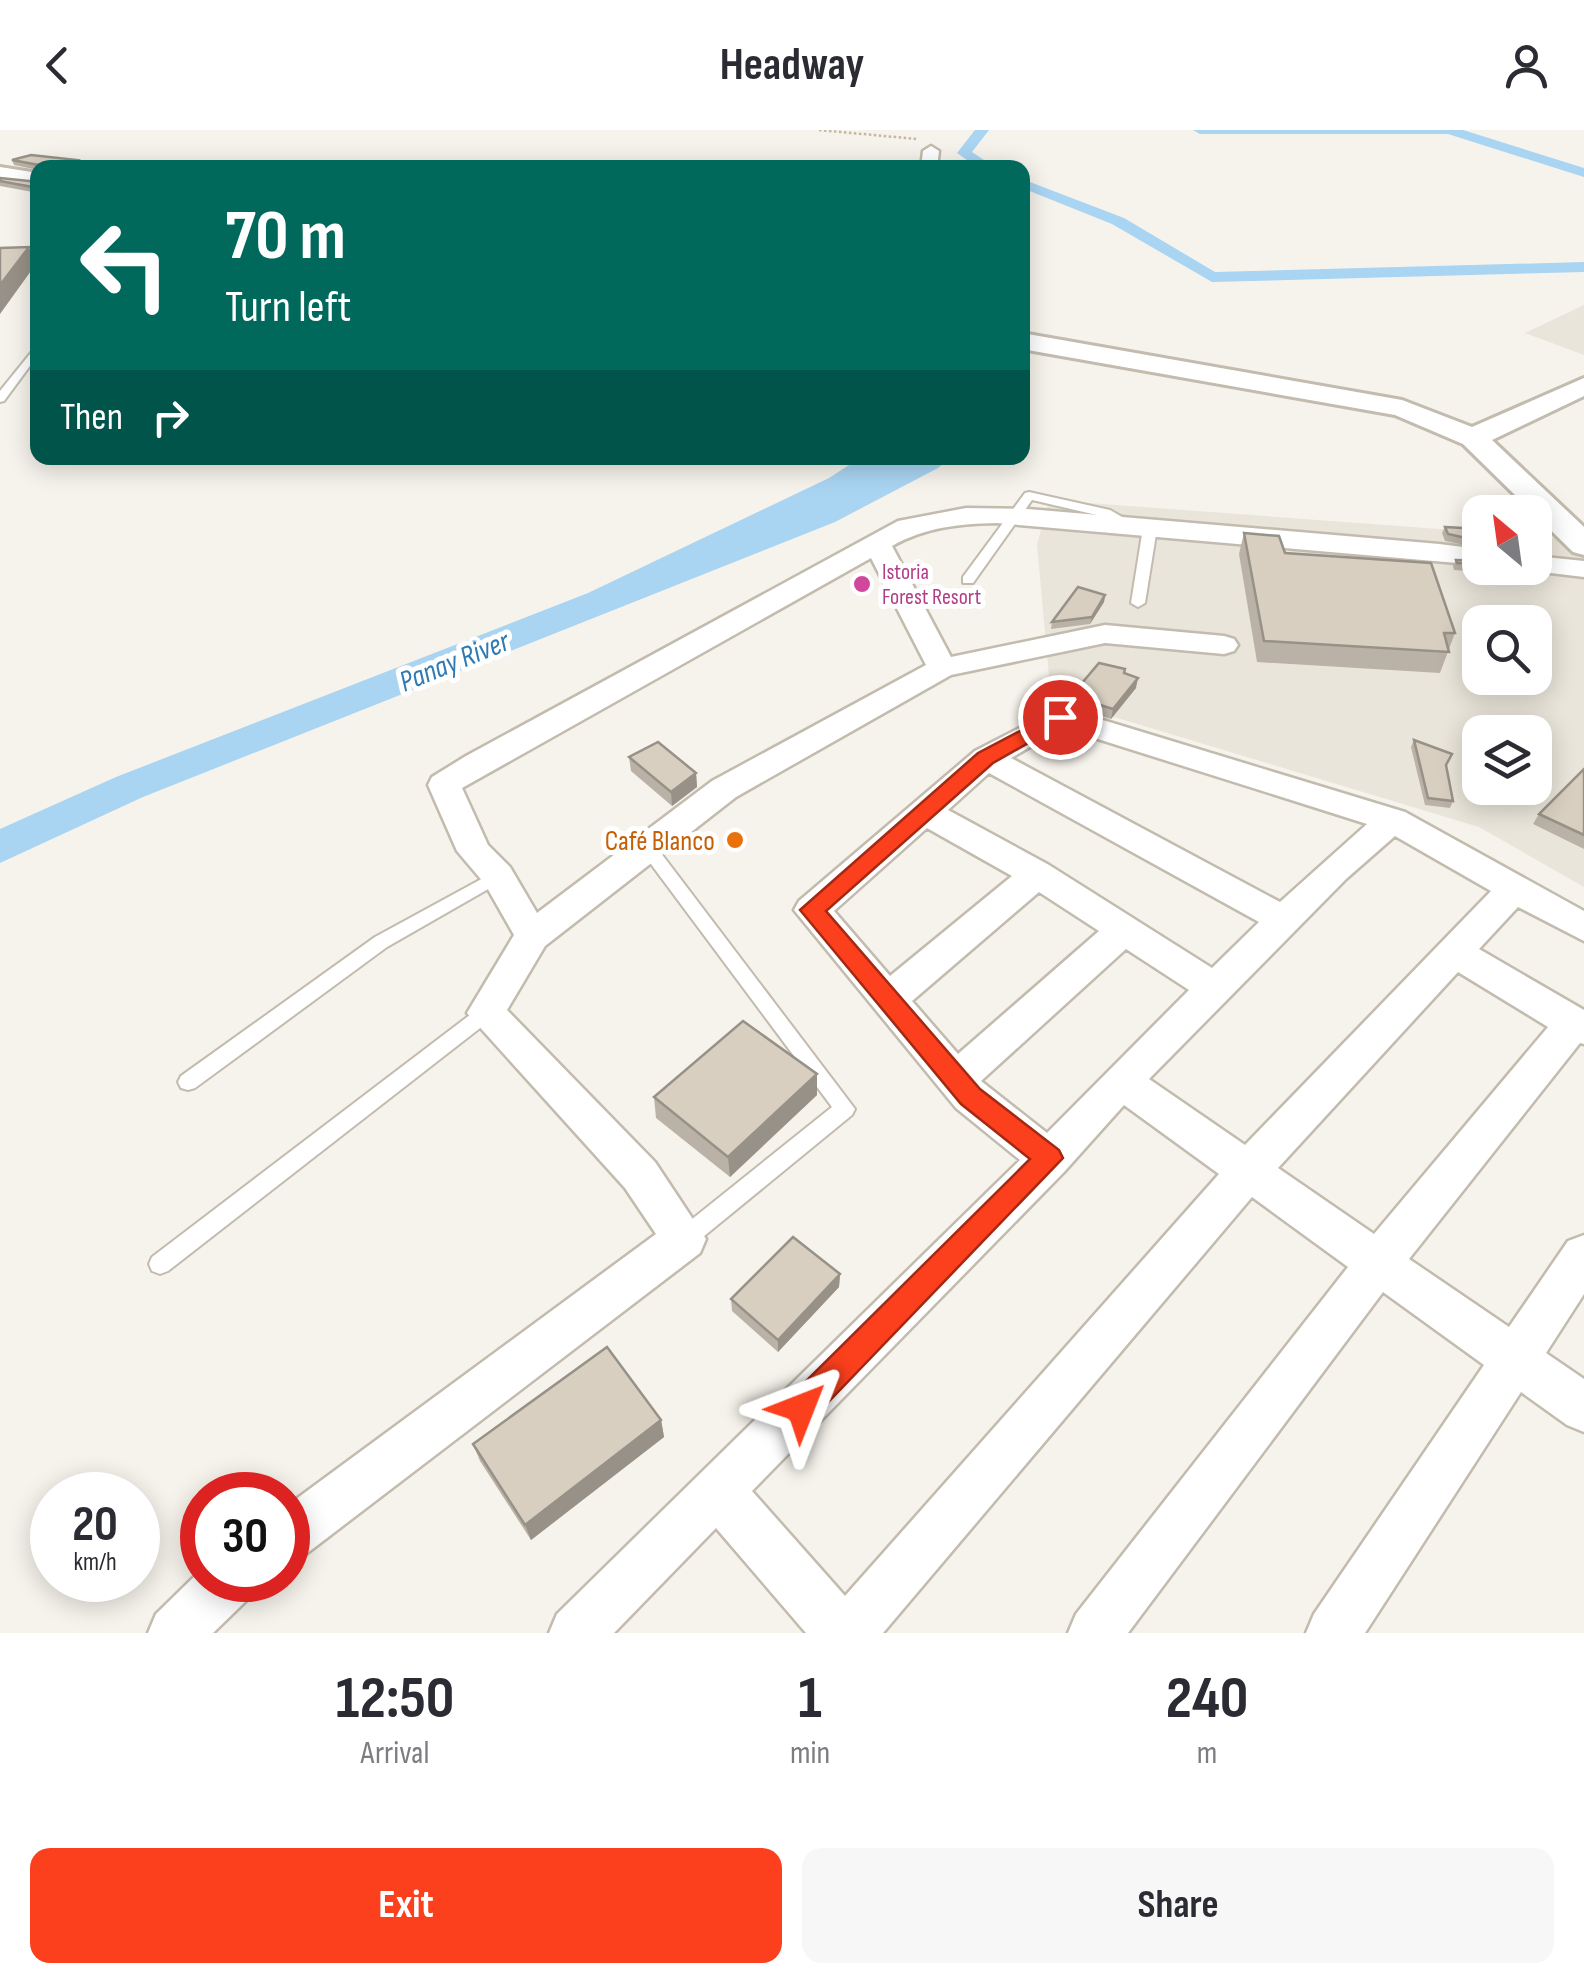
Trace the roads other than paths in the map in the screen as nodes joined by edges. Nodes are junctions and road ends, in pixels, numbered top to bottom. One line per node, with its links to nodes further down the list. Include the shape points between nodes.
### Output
1 (0, 172): 2 (street)
2 (30, 177)
3 (1030, 342): 7 (street, via 1386,405)
4 (30, 358): 6 (lane)
5 (1579, 393): 7 (street)
6 (0, 399)
7 (1473, 438): 11 (street)
8 (1012, 517): 9 (street); 10 (street, via 934,518); 15 (lane)
9 (1142, 528): 12 (street); 16 (lane)
10 (878, 545): 18 (street); 24 (street, via 444,785 474,851)
11 (1584, 545)
12 (1462, 555)
13 (1552, 566): 14 (street)
14 (1584, 570)
15 (968, 580)
16 (1138, 603)
17 (1224, 645): 18 (street, via 1105,634)
18 (942, 668): 22 (street, via 724,789)
19 (986, 758): 20 (street); 21 (street, via 1060,717); 26 (street)
20 (924, 811): 23 (street); 32 (street, via 812,910)
21 (1393, 820): 25 (street); 26 (street)
22 (648, 848): 29 (street); 40 (lane, via 844,1109)
23 (1037, 874): 28 (street); 32 (street)
24 (498, 876): 29 (street); 37 (lane, via 381,942)
25 (1514, 889): 27 (street); 30 (street)
26 (1286, 922): 31 (street)
27 (1584, 928)
28 (1124, 930): 31 (street); 35 (street)
29 (532, 936): 33 (street)
30 (1452, 951): 34 (street); 39 (street)
31 (1216, 989): 36 (street)
32 (888, 999): 35 (street)
33 (486, 1013): 40 (street, via 640,1175); 43 (lane)
34 (1579, 1026): 42 (street)
35 (956, 1079): 38 (street)
36 (1121, 1080): 38 (street); 39 (street)
37 (188, 1082)
38 (1049, 1158): 46 (street)
39 (1248, 1171): 42 (street); 51 (street)
40 (684, 1239): 47 (street)
41 (1584, 1255): 44 (street)
42 (1380, 1261): 44 (street); 52 (street)
43 (160, 1264)
44 (1512, 1360): 45 (street); 53 (street)
45 (1584, 1408)
46 (718, 1491): 50 (street); 51 (street)
47 (310, 1520)
48 (207, 1602): 49 (street)
49 (175, 1633)
50 (576, 1633)
51 (845, 1633)
52 (1095, 1633)
53 (1334, 1633)

